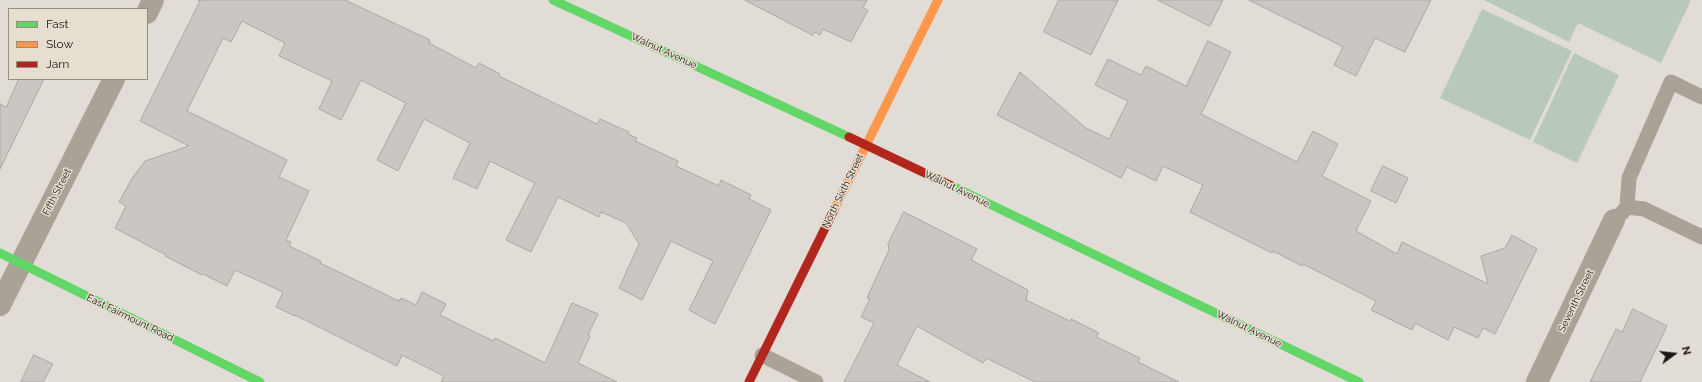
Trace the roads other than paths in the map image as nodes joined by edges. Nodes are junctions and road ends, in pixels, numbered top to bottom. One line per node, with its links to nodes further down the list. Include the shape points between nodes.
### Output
1 (153, 0): 4 (street)
2 (553, 0): 7 (street, Walnut Avenue)
3 (938, 0): 7 (street, North Sixth Street)
4 (148, 11)
5 (113, 80): 11 (street, Fifth Street)
6 (1702, 97): 8 (lane, via 1671,82 1629,178)
7 (866, 145): 13 (street, North Sixth Street); 17 (street, Walnut Avenue)
8 (1621, 213): 9 (lane, via 1644,208); 18 (street, Seventh Street)
9 (1702, 237)
10 (0, 253): 11 (street, East Fairmount Road)
11 (21, 263): 12 (street, Fifth Street); 14 (street, East Fairmount Road)
12 (0, 305)
13 (762, 355): 15 (street, North Sixth Street); 16 (lane)
14 (260, 382)
15 (749, 382)
16 (816, 382)
17 (1359, 382)
18 (1537, 382)

